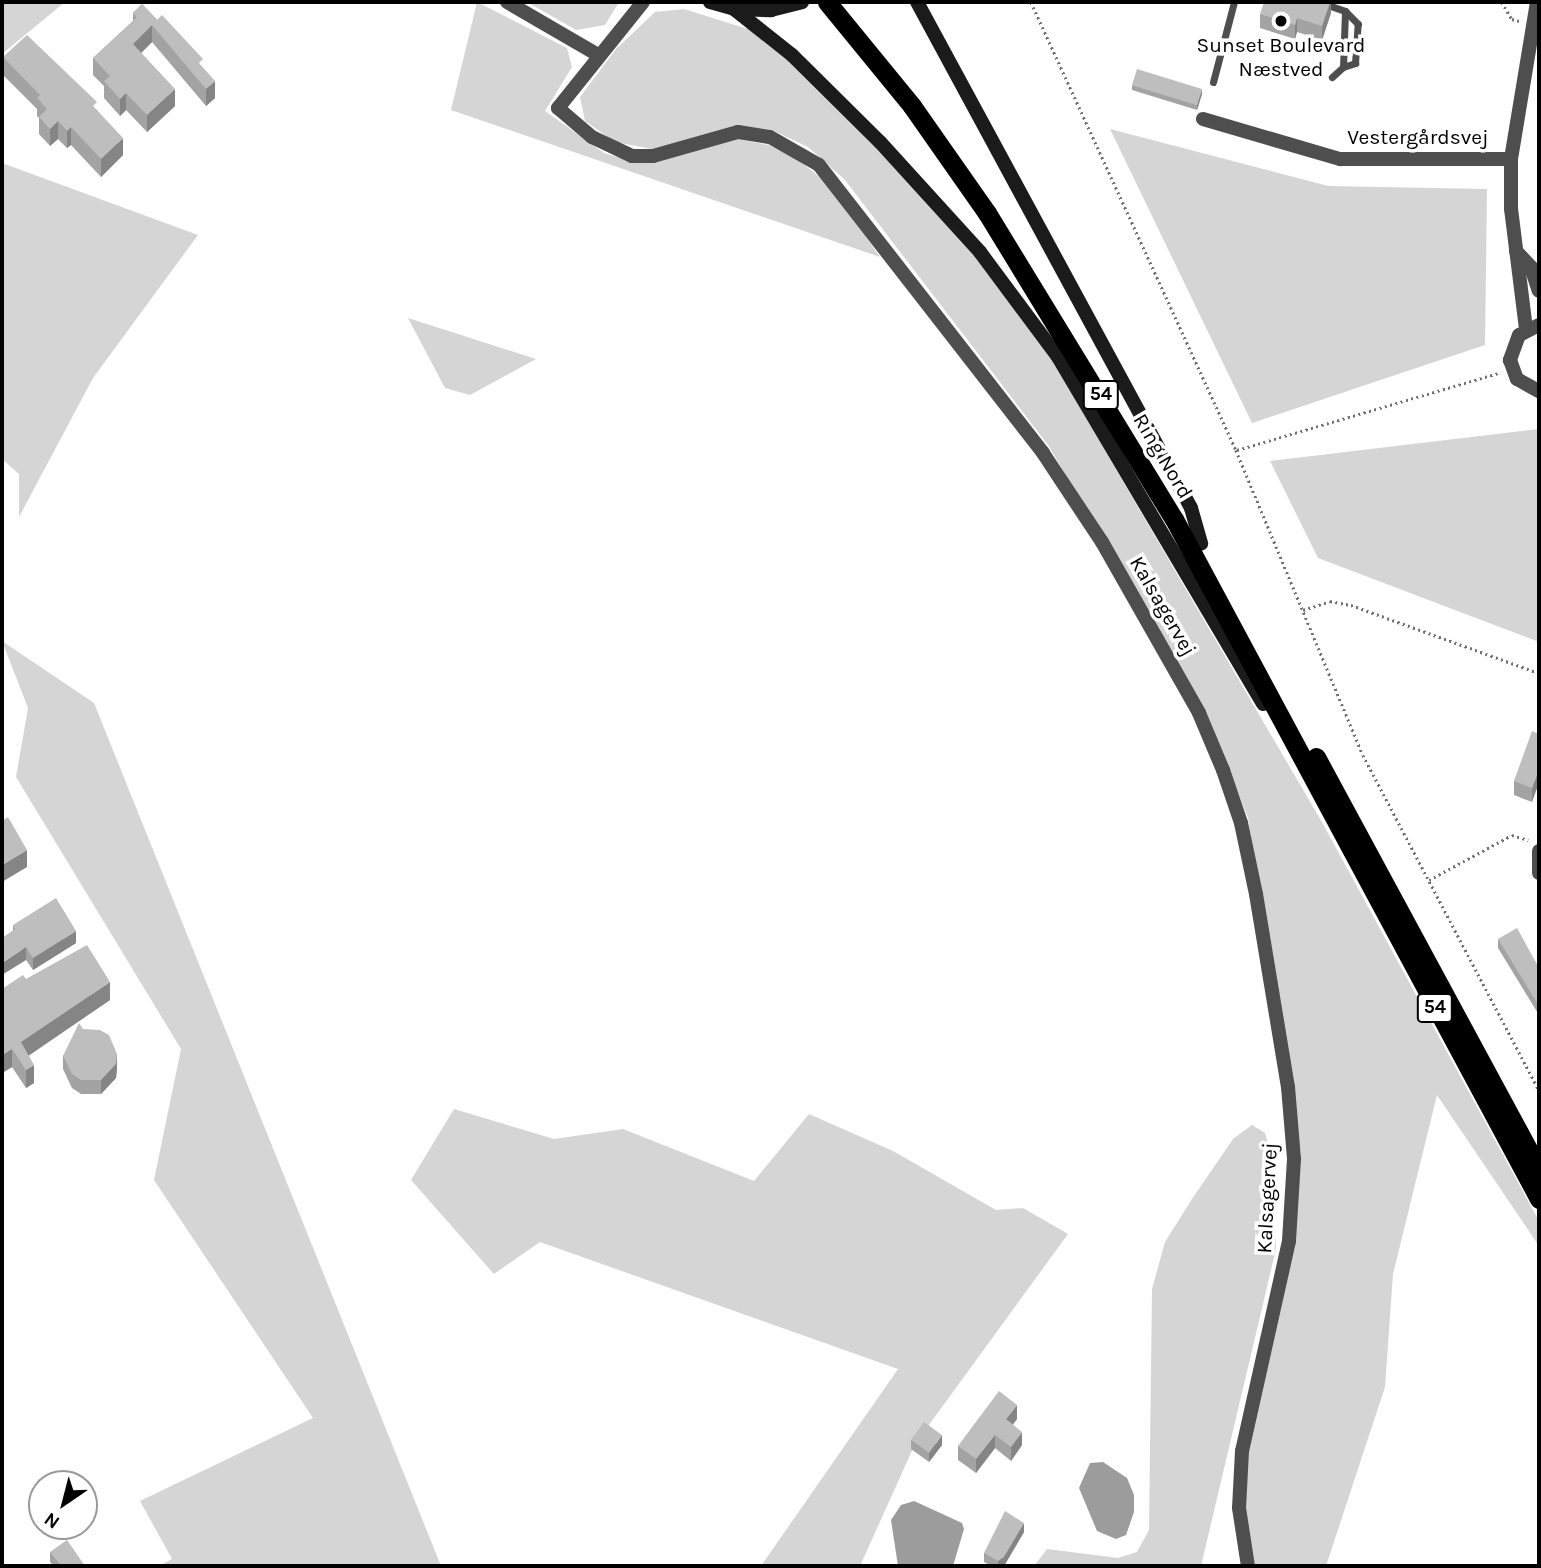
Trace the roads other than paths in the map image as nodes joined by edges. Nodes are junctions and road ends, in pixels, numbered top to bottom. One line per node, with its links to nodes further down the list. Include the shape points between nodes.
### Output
1 (507, 2): 13 (street)
2 (643, 2): 13 (street, Kalsagervej)
3 (710, 2): 11 (main road)
4 (802, 2): 11 (main road, via 771,10)
5 (827, 2): 24 (highway, Ring Nord / 54, via 912,106 1057,321 1192,549)
6 (842, 2): 23 (highway, 54, via 922,100 997,207 1067,314)
7 (917, 2): 23 (main road, via 1191,508)
8 (1234, 2): 16 (lane)
9 (1319, 2): 12 (lane)
10 (1537, 2): 18 (street, Vestergårdsvej)
11 (734, 9): 24 (main road, via 792,55 880,142 980,252 1058,357)
12 (1345, 11): 14 (lane); 14 (lane, via 1358,24 1355,63)
13 (598, 55): 29 (street, Kalsagervej, via 558,108 612,149 653,156 738,132 770,137 796,149 838,184 1050,464 1148,618 1208,736 1241,823 1256,894 1288,1087 1294,1159 1289,1241 1242,1451 1239,1508)
14 (1343, 67): 15 (lane)
15 (1332, 77)
16 (1213, 82)
17 (1203, 119): 18 (street, Vestergårdsvej, via 1340,159)
18 (1511, 159): 19 (street, Vestergårdsvej)
19 (1516, 251): 20 (street, via 1531,267); 21 (street, Vestergårdsvej)
20 (1539, 291)
21 (1533, 327): 22 (street, via 1514,342 1512,369 1526,386)
22 (1539, 391)
23 (1201, 544): 27 (highway, 54)
24 (1331, 816): 28 (highway, 54)
25 (1535, 847): 26 (street)
26 (1539, 873)
27 (1539, 1170)
28 (1539, 1199)
29 (1248, 1566)

